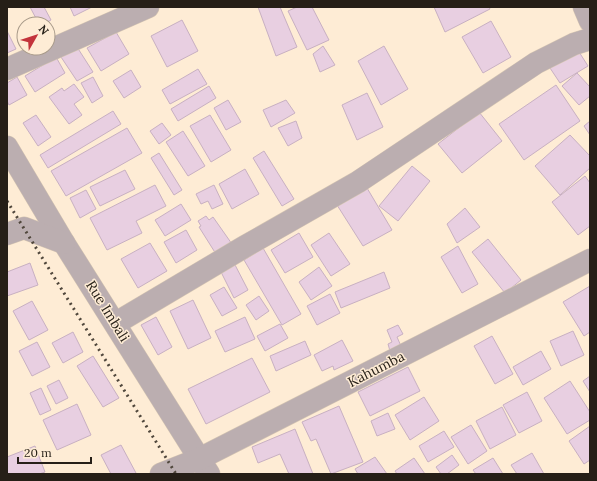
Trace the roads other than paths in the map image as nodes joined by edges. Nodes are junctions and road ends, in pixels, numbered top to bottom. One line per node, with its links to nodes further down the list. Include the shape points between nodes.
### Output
1 (148, 7): 5 (street)
2 (584, 7): 3 (street)
3 (590, 21)
4 (590, 39): 10 (street, via 536,63 358,182)
5 (7, 70)
6 (7, 147): 8 (street, Rue Imbali)
7 (7, 234): 8 (street, via 24,228)
8 (64, 243): 10 (street, Rue Imbali)
9 (590, 260): 11 (street, Kahumba)
10 (116, 323): 11 (street, Rue Imbali)
11 (204, 467): 12 (street, Kahumba)
12 (161, 474)

